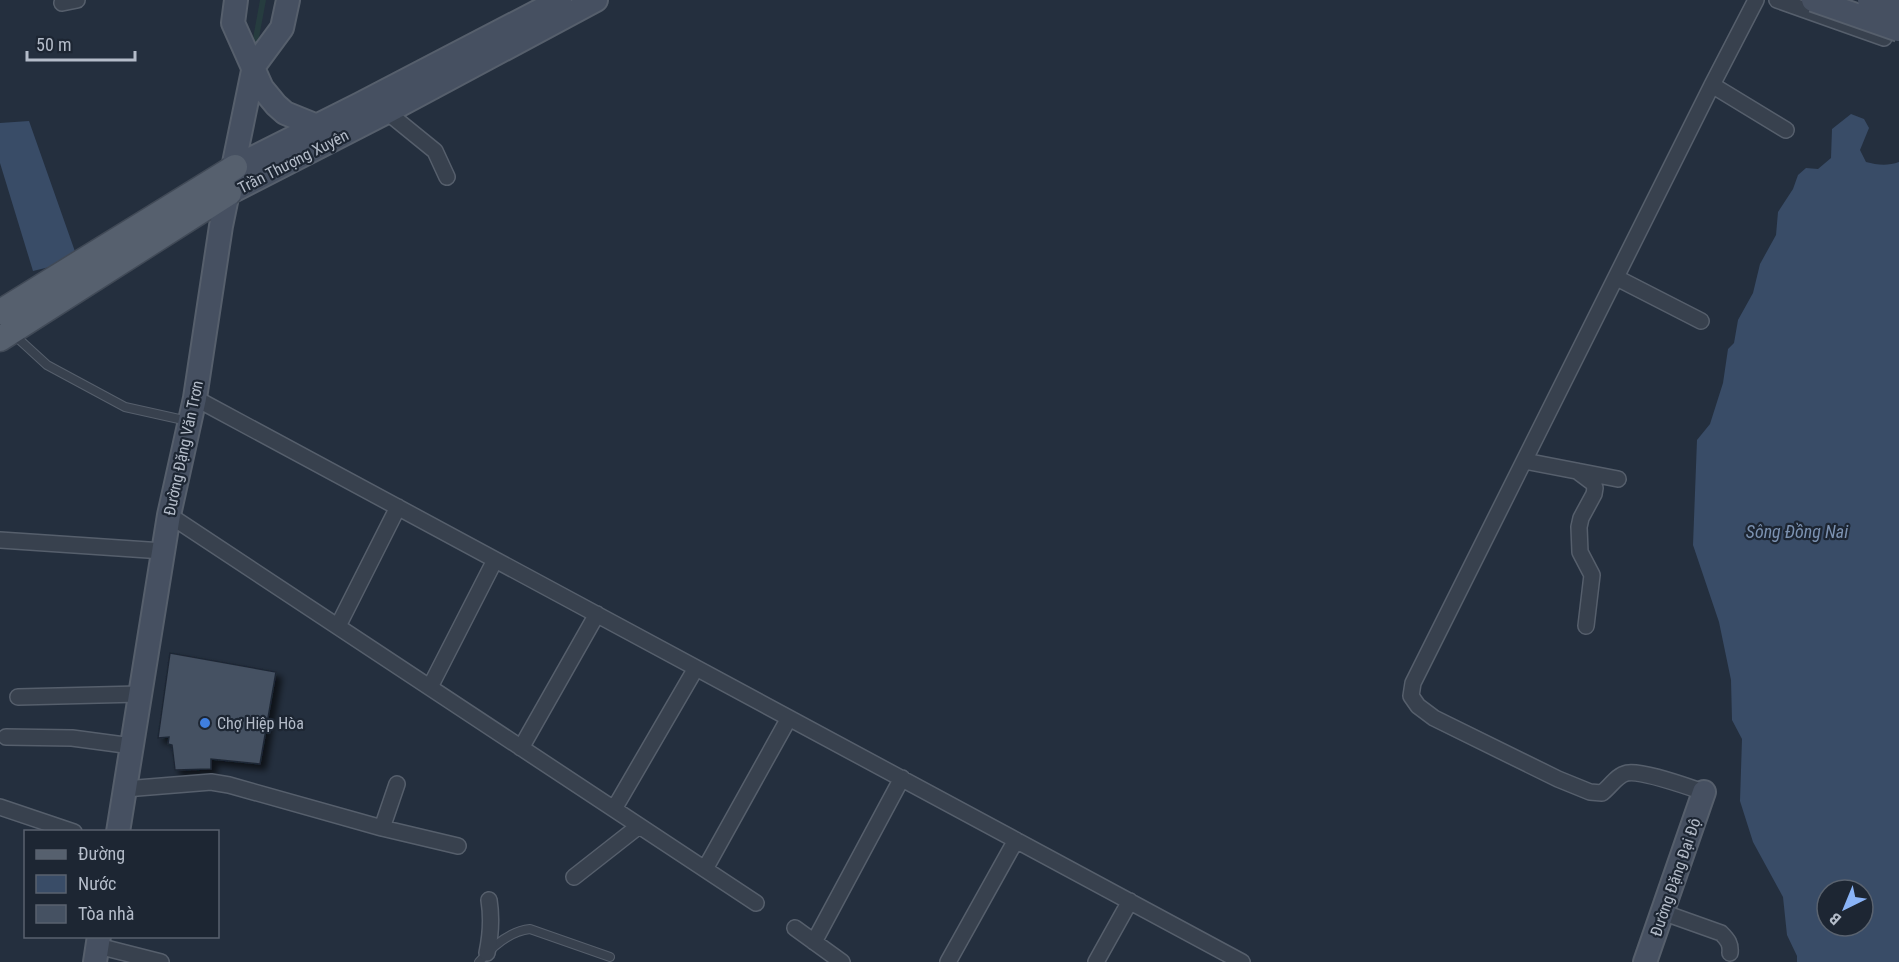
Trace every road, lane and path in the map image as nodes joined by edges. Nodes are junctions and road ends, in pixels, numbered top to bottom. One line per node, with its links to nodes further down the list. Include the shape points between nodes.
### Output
1 (236, 0): 14 (main road, via 233,23)
2 (252, 0): 14 (main road, Đường Đặng Văn Trơn)
3 (274, 0): 14 (main road, Đường Đặng Văn Trơn)
4 (288, 0): 14 (main road, Đường Đặng Văn Trơn, via 282,28)
5 (560, 0): 17 (main road, Trần Thượng Xuyên)
6 (596, 0): 16 (main road, Trần Thượng Xuyên)
7 (1756, 0): 15 (street)
8 (1778, 0): 11 (street, via 1884,38)
9 (1813, 0): 13 (main road, bridge)
10 (1869, 0): 12 (main road, bridge)
11 (1899, 2)
12 (1899, 11)
13 (1899, 30)
14 (254, 54): 17 (main road, via 262,88 276,105 285,113); 19 (main road, Đường Đặng Văn Trơn)
15 (1712, 85): 18 (street); 22 (street)
16 (387, 112): 20 (street, via 435,151); 21 (main road, Trần Thượng Xuyên)
17 (317, 126): 19 (main road, Trần Thượng Xuyên)
18 (1786, 130)
19 (235, 167): 21 (main road, Đường Đặng Văn Trơn); 24 (main road, Trần Thượng Xuyên)
20 (447, 177)
21 (230, 193): 24 (main road, Trần Thượng Xuyên); 25 (main road, Đường Đặng Văn Trơn, via 221,226)
22 (1617, 278): 23 (street); 27 (street)
23 (1701, 321)
24 (3, 326): 26 (lane, via 47,365 125,407)
25 (195, 398): 26 (main road, Đường Đặng Văn Trơn); 30 (street)
26 (190, 422): 31 (main road, Đường Đặng Văn Trơn)
27 (1525, 461): 28 (street); 49 (street, via 1413,683 1411,696 1434,718 1590,792 1602,793 1628,773 1658,777)
28 (1577, 471): 29 (street); 37 (street, via 1595,488 1579,527 1580,552 1592,575)
29 (1618, 479)
30 (398, 507): 34 (street); 36 (street)
31 (169, 515): 33 (main road, Đường Đặng Văn Trơn); 36 (street)
32 (0, 540): 33 (street)
33 (163, 551): 40 (main road, Đường Đặng Văn Trơn)
34 (495, 560): 35 (street); 39 (street)
35 (597, 614): 38 (street); 45 (street)
36 (338, 626): 39 (street)
37 (1586, 626)
38 (696, 668): 42 (street); 51 (street)
39 (430, 687): 45 (street)
40 (139, 694): 41 (street); 44 (main road, Đường Đặng Văn Trơn)
41 (18, 697)
42 (789, 718): 46 (street); 58 (street)
43 (6, 737): 44 (street, via 72,738)
44 (132, 746): 48 (main road, Đường Đặng Văn Trơn)
45 (521, 748): 51 (street)
46 (902, 778): 56 (street); 65 (street)
47 (398, 784): 53 (street)
48 (125, 789): 53 (street, via 211,782); 55 (main road, Đường Đặng Văn Trơn)
49 (1704, 792): 63 (main road, Đường Đặng Đại Độ)
50 (0, 807): 54 (street)
51 (614, 809): 52 (street)
52 (639, 826): 58 (street); 59 (street)
53 (382, 828): 57 (street)
54 (71, 830)
55 (118, 830)
56 (1016, 840): 61 (street); 73 (street)
57 (458, 846)
58 (705, 869): 62 (street)
59 (574, 877)
60 (489, 900): 68 (street, via 492,932)
61 (1130, 902): 70 (street); 74 (street)
62 (756, 903)
63 (1662, 912): 67 (street, via 1721,933 1728,939); 75 (main road, Đường Đặng Đại Độ)
64 (795, 928): 65 (street)
65 (814, 942): 72 (street)
66 (97, 948): 71 (street)
67 (1730, 953)
68 (483, 957): 69 (lane, via 509,935 530,929)
69 (610, 957)
70 (1239, 961)
71 (161, 962)
72 (842, 962)
73 (948, 962)
74 (1095, 962)
75 (1645, 962)

